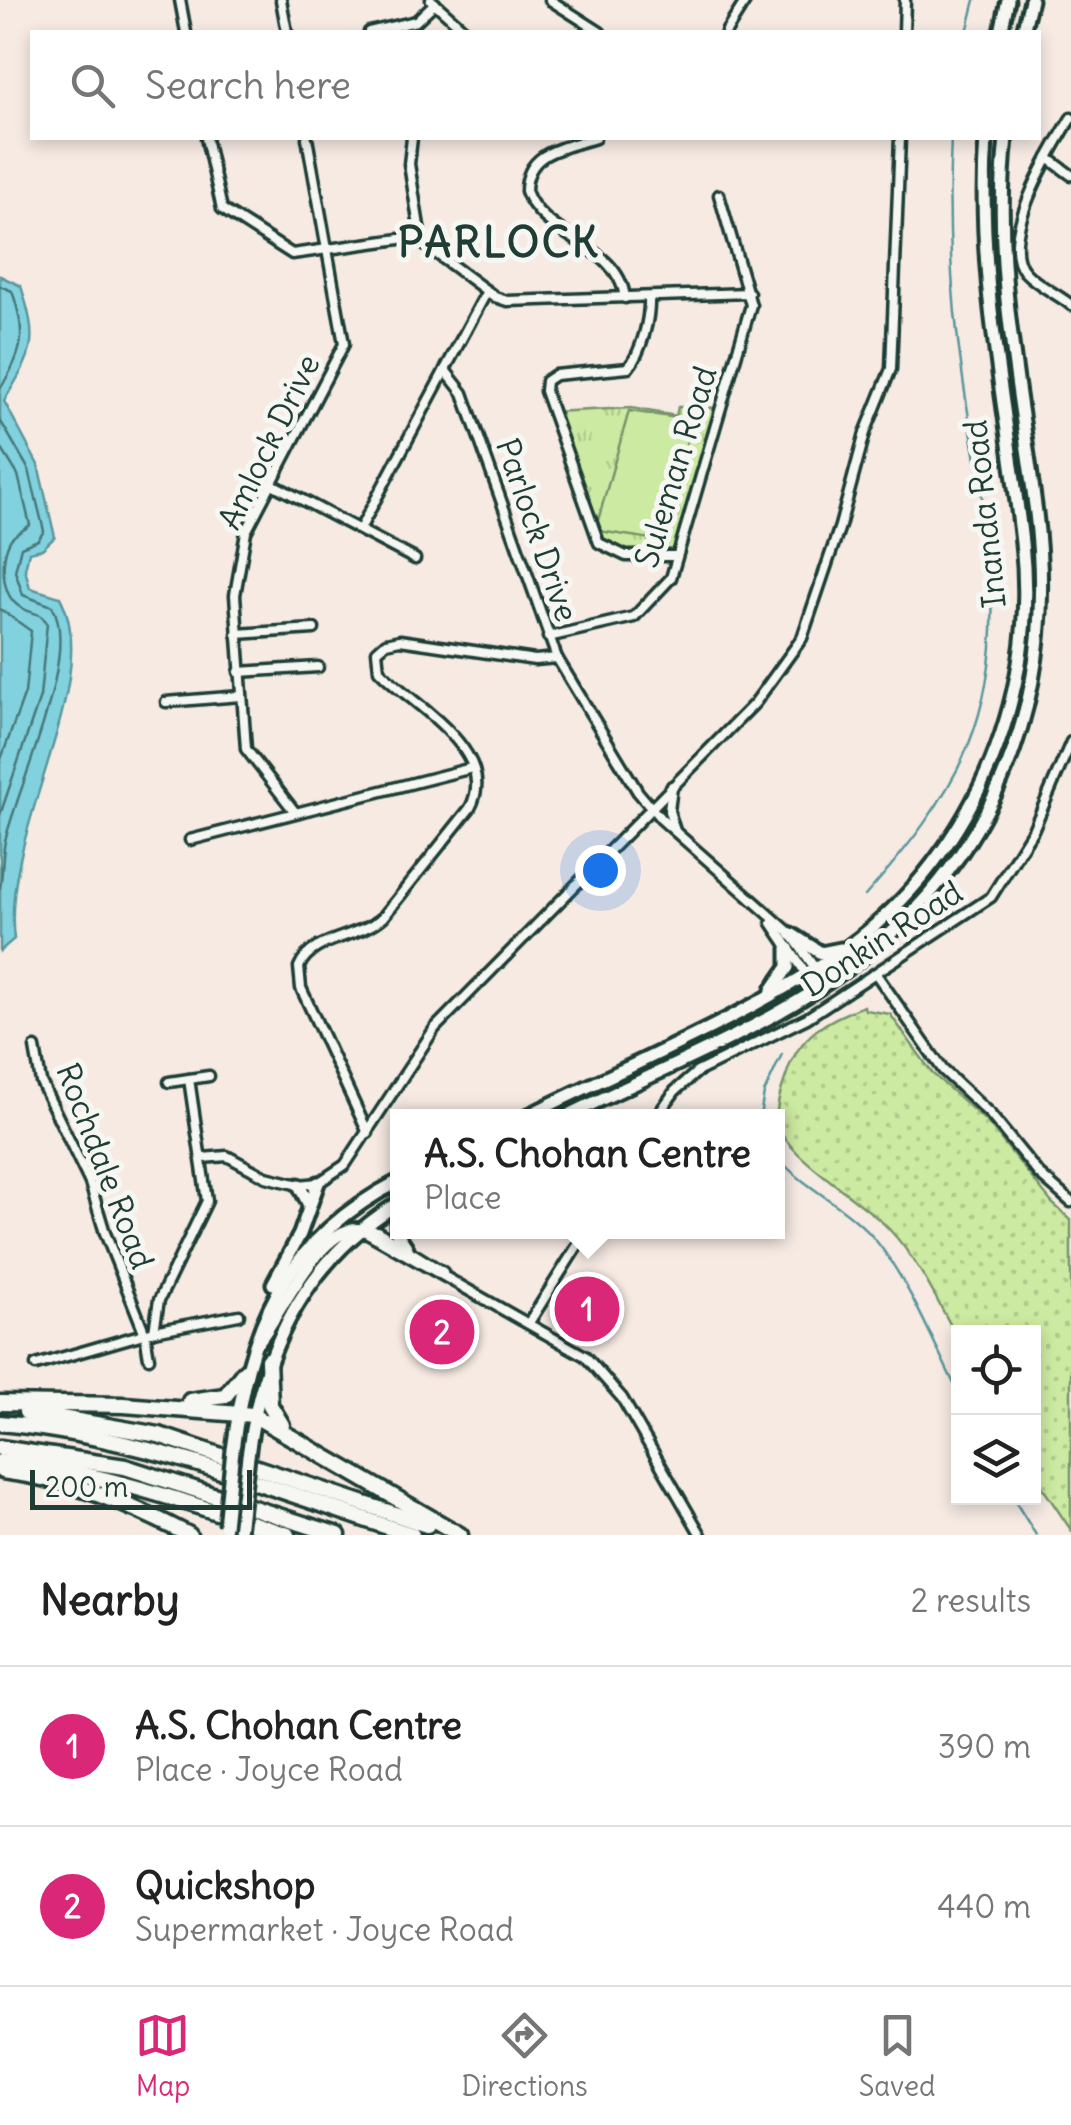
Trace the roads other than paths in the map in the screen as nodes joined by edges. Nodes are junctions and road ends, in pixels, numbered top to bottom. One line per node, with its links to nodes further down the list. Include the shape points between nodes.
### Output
1 (180, 0): 9 (street)
2 (280, 0): 10 (street)
3 (550, 0): 13 (street)
4 (746, 0): 14 (street)
5 (905, 0): 15 (street)
6 (1008, 0): 16 (main road)
7 (1031, 0): 17 (main road)
8 (433, 2): 11 (street, via 416,21); 12 (street)
9 (186, 30)
10 (287, 30)
11 (378, 30)
12 (464, 30)
13 (597, 30)
14 (727, 30)
15 (904, 30)
16 (1001, 30)
17 (1024, 30)
18 (1071, 118): 26 (street)
19 (206, 140): 30 (street, via 222,209 286,252)
20 (307, 140): 30 (street, Amlock Drive)
21 (412, 140): 29 (street)
22 (589, 140): 34 (street, via 537,158 526,191 540,213 620,274)
23 (900, 140): 51 (street, via 893,362 809,618 776,679)
24 (986, 140): 58 (main road, Inanda Road, via 988,311 1024,571 1020,664 994,756 957,830 902,901)
25 (1006, 140): 62 (main road, Inanda Road, via 1007,322 1042,581 1032,690 1009,764 969,843 921,905)
26 (1048, 158): 27 (street); 35 (street, via 1027,200 1021,263)
27 (1071, 175)
28 (718, 195): 32 (street)
29 (421, 240): 30 (street); 31 (street)
30 (328, 250): 37 (street, Amlock Drive, via 344,344)
31 (487, 291): 34 (street, via 514,301); 36 (street)
32 (749, 293): 33 (street); 39 (street, Suleman Road)
33 (648, 296): 34 (street); 39 (street, via 649,312 628,368 555,374 545,391 598,542 626,556)
34 (625, 298)
35 (1071, 305)
36 (445, 370): 38 (street); 43 (street, Parlock Drive, via 460,385)
37 (272, 484): 38 (street); 42 (street, Amlock Drive, via 246,532 236,582)
38 (360, 529): 40 (street)
39 (676, 556): 43 (street, Suleman Road, via 665,588 634,617)
40 (415, 559)
41 (314, 629): 42 (street)
42 (237, 634): 46 (street, Amlock Drive)
43 (548, 637): 44 (street, Parlock Drive)
44 (557, 658): 50 (street, via 400,640 380,646 379,670 456,740); 52 (street, Parlock Drive)
45 (318, 667): 46 (street)
46 (240, 672): 47 (street, Amlock Drive)
47 (241, 696): 48 (street); 53 (street, Amlock Drive, via 246,749)
48 (166, 702)
49 (1071, 742): 61 (street, Donkin Road, via 1038,820 991,897)
50 (472, 768): 53 (street); 71 (street, via 476,791 470,808 384,916 310,951 299,967 301,988)
51 (672, 786): 52 (street); 54 (street)
52 (650, 809): 54 (street, Parlock Drive); 71 (street, via 435,1028)
53 (295, 812): 55 (street)
54 (675, 832): 56 (street, Parlock Drive)
55 (190, 840)
56 (766, 914): 57 (street, Parlock Drive); 59 (street, Parlock Drive)
57 (791, 934): 58 (main road, via 822,953); 60 (street, Parlock Drive)
58 (848, 947): 60 (main road, Inanda Road)
59 (788, 948): 60 (street, Parlock Drive); 63 (main road, via 784,975)
60 (812, 972): 62 (street, Parlock Drive); 63 (main road, Inanda Road)
61 (876, 974): 70 (street, Donkin Road, via 773,1038 696,1072); 77 (street, via 943,1070)
62 (822, 987): 69 (main road, Inanda Road)
63 (766, 996): 68 (main road, Inanda Road)
64 (34, 1048): 89 (street, Rochdale Road, via 41,1082 90,1182 104,1233)
65 (209, 1076): 66 (street)
66 (188, 1079): 67 (street); 72 (street)
67 (169, 1082)
68 (541, 1109)
69 (580, 1109)
70 (662, 1109)
71 (368, 1133): 73 (street, via 345,1165)
72 (202, 1158): 74 (street, via 227,1156); 89 (street, via 206,1206)
73 (318, 1183): 74 (street); 78 (main road)
74 (298, 1185): 78 (main road)
75 (390, 1186): 76 (main road)
76 (364, 1200): 80 (main road); 90 (main road, via 291,1268)
77 (1071, 1202)
78 (309, 1205): 90 (main road, via 262,1304)
79 (390, 1209): 80 (main road)
80 (362, 1230): 81 (street); 86 (street); 90 (main road, via 344,1232 308,1266); 92 (main road, via 300,1299)
81 (390, 1239)
82 (391, 1239): 85 (street)
83 (401, 1239): 85 (main road)
84 (582, 1239): 88 (street)
85 (406, 1248): 86 (street)
86 (450, 1278): 88 (street)
87 (239, 1315): 89 (street)
88 (530, 1321): 110 (street, via 608,1379)
89 (149, 1333): 91 (street, Rochdale Road); 93 (street)
90 (252, 1348): 94 (main road)
91 (149, 1358)
92 (268, 1360): 97 (main road); 99 (highway, via 270,1406)
93 (36, 1365)
94 (245, 1371): 95 (highway, via 217,1399); 97 (main road)
95 (124, 1405): 96 (highway); 97 (highway)
96 (0, 1406): 109 (highway, via 159,1436)
97 (246, 1414): 99 (highway); 103 (main road, bridge, via 234,1450); 104 (main road, bridge)
98 (0, 1424): 108 (highway, via 146,1448)
99 (290, 1433): 109 (highway)
100 (0, 1448): 107 (highway, via 126,1467)
101 (0, 1462): 106 (highway, via 114,1481)
102 (0, 1471): 105 (highway, via 114,1499)
103 (224, 1530)
104 (239, 1533)
105 (189, 1535)
106 (288, 1535)
107 (338, 1535)
108 (412, 1535)
109 (458, 1535)
110 (701, 1535)

